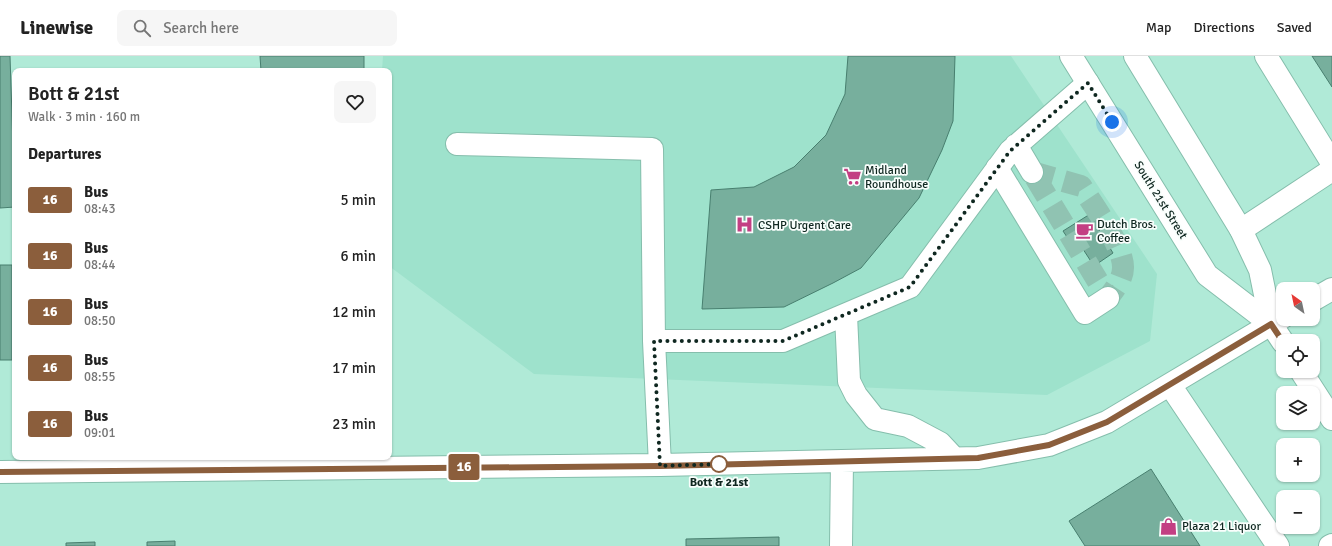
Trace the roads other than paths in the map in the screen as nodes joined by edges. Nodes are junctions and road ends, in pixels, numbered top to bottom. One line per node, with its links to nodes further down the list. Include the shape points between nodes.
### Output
1 (1071, 56): 4 (street, South 21st Street)
2 (1135, 56): 11 (street, South 21st Street)
3 (1266, 56): 7 (street)
4 (1088, 83): 6 (street); 17 (street, South 21st Street, via 1207,275)
5 (457, 144): 19 (street, via 652,149)
6 (1016, 145): 8 (street); 10 (street)
7 (1332, 163)
8 (997, 168): 14 (street, via 1085,312); 15 (street, via 910,287)
9 (1332, 170): 11 (street)
10 (1032, 172)
11 (1240, 230): 16 (street, South 21st Street, via 1260,270)
12 (1332, 289): 13 (street)
13 (1320, 296)
14 (1108, 298)
15 (846, 315): 19 (street, via 783,341); 23 (street, via 849,381 856,395 875,419 908,426 940,443)
16 (1276, 318)
17 (1276, 320)
18 (1276, 322): 21 (street)
19 (654, 341): 26 (street)
20 (1306, 378): 22 (street)
21 (1170, 385): 23 (street, via 1107,422 1049,445 978,458); 29 (street)
22 (1332, 419)
23 (954, 458): 24 (street)
24 (842, 461): 26 (street); 28 (street)
25 (203, 463): 26 (street); 27 (street)
26 (660, 466)
27 (0, 472)
28 (841, 546)
29 (1278, 546)

